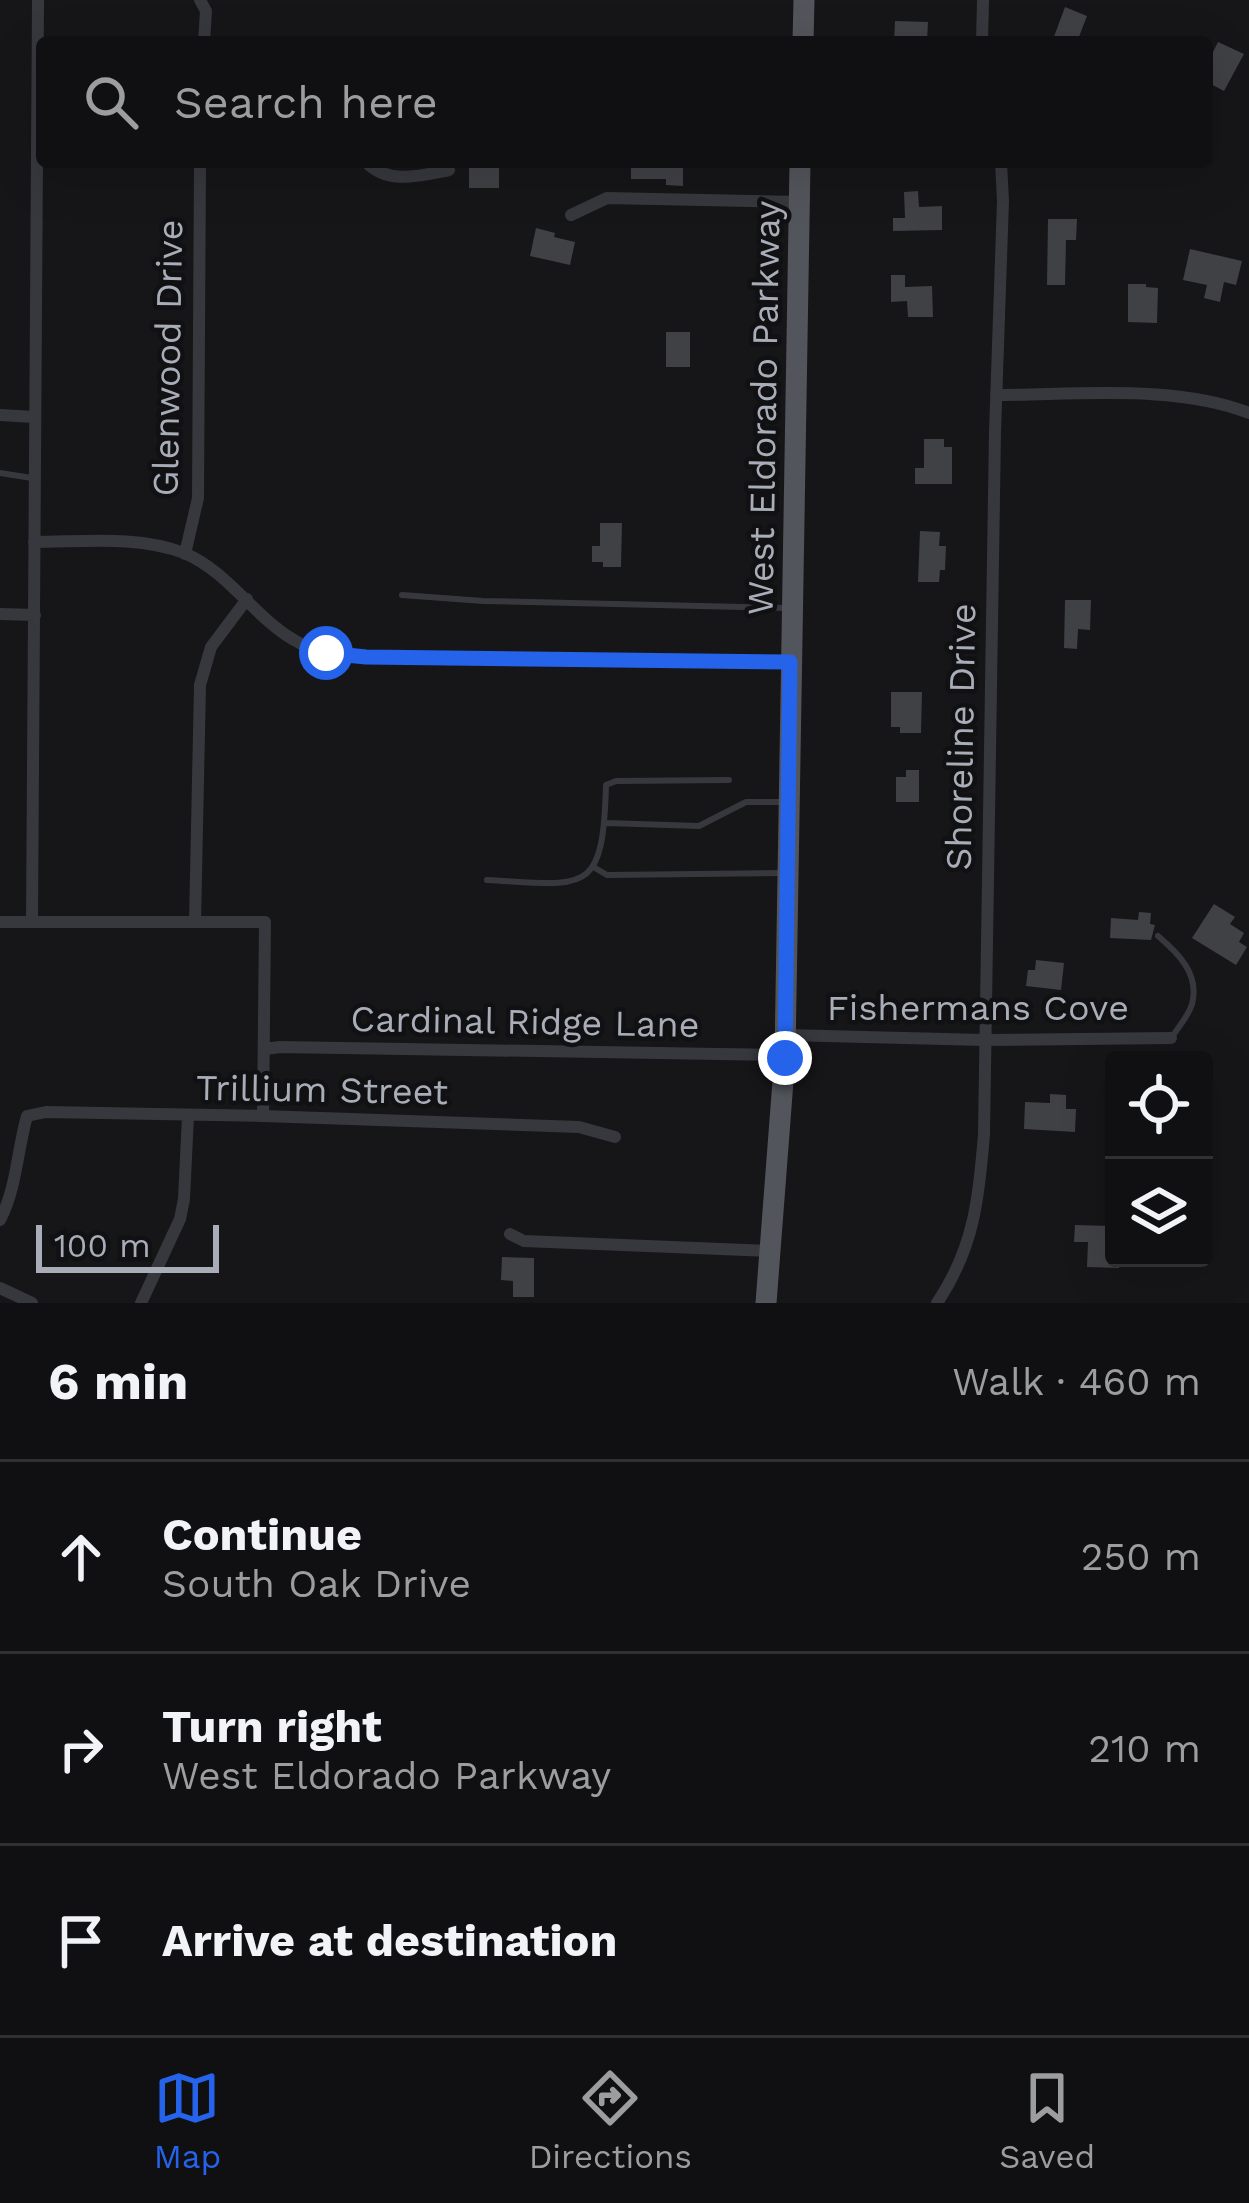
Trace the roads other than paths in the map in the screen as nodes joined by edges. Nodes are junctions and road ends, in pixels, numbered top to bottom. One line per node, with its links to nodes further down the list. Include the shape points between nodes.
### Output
1 (38, 0): 5 (street)
2 (200, 0): 6 (street)
3 (804, 0): 7 (main road)
4 (983, 0): 8 (street)
5 (38, 36)
6 (204, 36)
7 (802, 36)
8 (982, 36)
9 (36, 168): 20 (street)
10 (200, 168): 24 (street, Glenwood Drive, via 198,498)
11 (371, 168): 14 (street, via 399,178)
12 (800, 168): 15 (main road, West Eldorado Parkway)
13 (1001, 168): 17 (street, Shoreline Drive)
14 (449, 170)
15 (800, 202): 16 (street, via 608,198); 27 (main road, West Eldorado Parkway)
16 (571, 214)
17 (997, 395): 18 (street, via 1168,395); 42 (street, Shoreline Drive)
18 (1249, 413)
19 (0, 416): 20 (street)
20 (34, 417): 22 (street)
21 (0, 473): 22 (lane)
22 (34, 478): 23 (street)
23 (34, 542): 24 (street, via 146,543); 29 (street)
24 (185, 554): 26 (street)
25 (402, 595): 27 (lane)
26 (247, 599): 30 (street, via 297,643 326,653); 39 (street, via 211,647 200,685)
27 (792, 608): 30 (main road, West Eldorado Parkway)
28 (0, 614): 29 (street)
29 (35, 615): 38 (street)
30 (790, 662): 32 (main road, West Eldorado Parkway)
31 (729, 780): 33 (lane, via 616,781 606,785)
32 (788, 802): 33 (lane, via 746,802 699,826); 35 (main road, West Eldorado Parkway)
33 (605, 823): 34 (lane)
34 (596, 868): 35 (lane, via 607,875); 36 (lane, via 565,884)
35 (787, 873): 43 (main road, West Eldorado Parkway)
36 (487, 880)
37 (0, 922): 38 (street)
38 (32, 922): 39 (street)
39 (195, 922): 44 (street, via 265,922)
40 (1158, 936): 41 (lane, via 1185,959 1193,987 1192,1006)
41 (1171, 1038): 42 (street, Fishermans Cove)
42 (984, 1040): 43 (street, Fishermans Cove); 55 (street, Shoreline Drive, via 978,1210)
43 (785, 1045): 44 (street, Cardinal Ridge Lane); 50 (main road, West Eldorado Parkway)
44 (265, 1049): 46 (street)
45 (188, 1116): 46 (street, Trillium Street); 48 (street, Trillium Street, via 27,1116); 53 (street, via 180,1219)
46 (263, 1116): 47 (street, Trillium Street, via 579,1126)
47 (615, 1137)
48 (0, 1220)
49 (510, 1234): 50 (street, via 524,1241)
50 (770, 1251): 54 (main road, West Eldorado Parkway)
51 (0, 1288): 52 (street)
52 (32, 1303)
53 (140, 1303)
54 (766, 1303)
55 (937, 1303)

